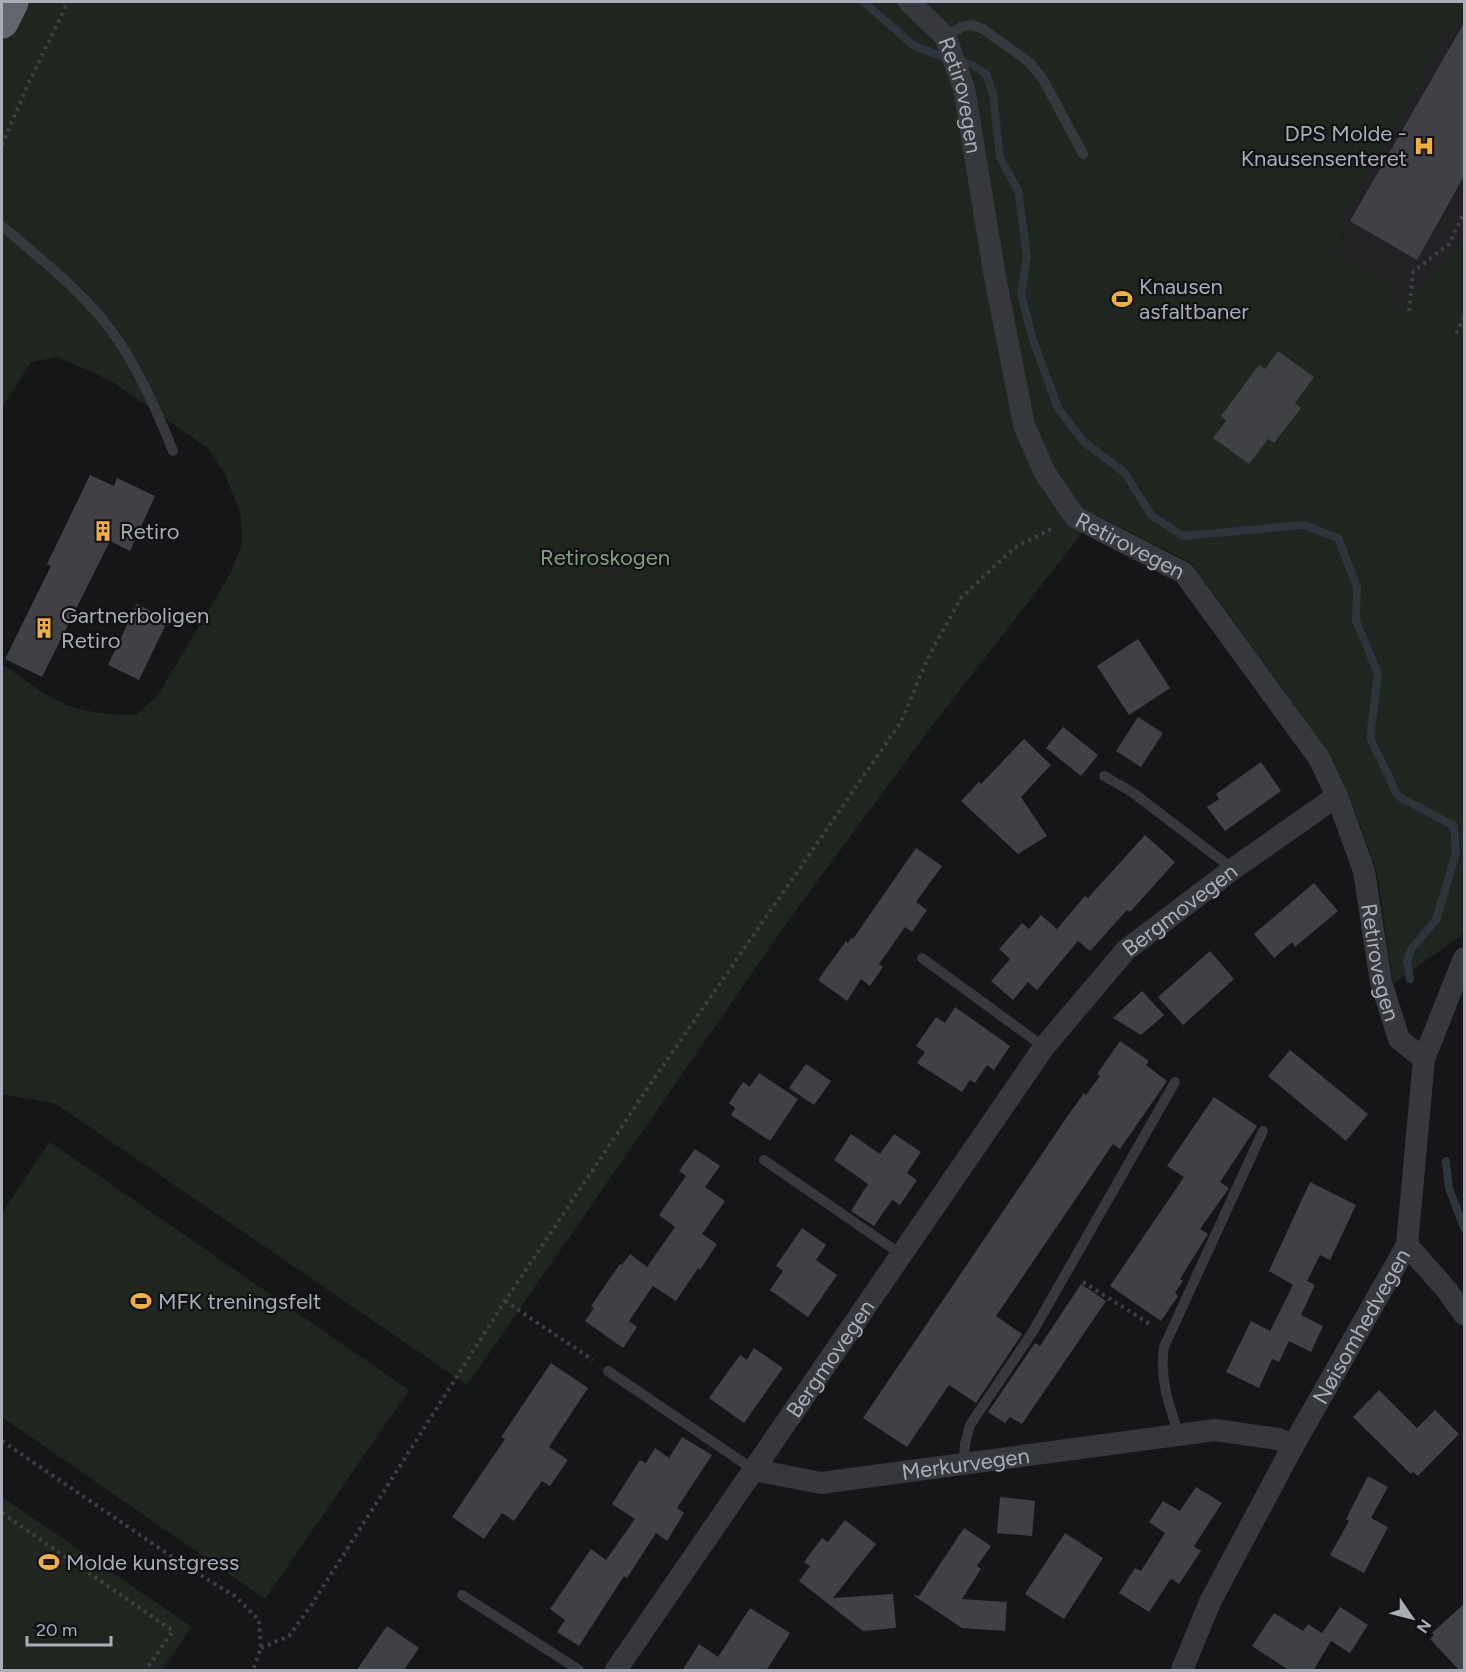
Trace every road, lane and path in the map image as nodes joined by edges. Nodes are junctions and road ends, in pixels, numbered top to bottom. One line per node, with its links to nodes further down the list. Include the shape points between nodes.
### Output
1 (12, 2): 4 (highway)
2 (68, 2): 6 (path)
3 (909, 2): 5 (street, Retirovegen)
4 (2, 22)
5 (945, 36): 7 (lane, via 972,25 1029,62 1043,79); 14 (street, Retirovegen, via 964,88 1024,425 1045,473)
6 (2, 145)
7 (1083, 154)
8 (1464, 213): 10 (path, via 1449,244 1413,272)
9 (2, 226): 13 (lane, via 75,291 114,335 144,382)
10 (1409, 311)
11 (1464, 318): 12 (path)
12 (1456, 333)
13 (173, 451)
14 (1075, 517): 16 (street, Retirovegen, via 1184,573 1318,758); 28 (path, via 1014,548 961,598 928,658 901,722)
15 (1104, 776): 17 (lane, via 1132,792)
16 (1337, 796): 17 (street, Bergmovegen); 21 (street, Retirovegen, via 1364,871 1381,982 1399,1039)
17 (1233, 869): 20 (street, Bergmovegen, via 1126,950)
18 (922, 958): 20 (lane)
19 (1464, 958): 21 (street, Nøisomhedvegen)
20 (1044, 1047): 26 (street, Bergmovegen)
21 (1424, 1059): 25 (street, Nøisomhedvegen)
22 (1175, 1082): 27 (lane)
23 (1263, 1131): 30 (lane)
24 (764, 1160): 26 (lane)
25 (1407, 1245): 29 (street); 34 (street, Nøisomhedvegen)
26 (902, 1255): 36 (street, Bergmovegen)
27 (1066, 1273): 30 (path); 35 (lane, via 1032,1333 970,1425)
28 (505, 1301): 31 (path); 39 (path, via 312,1604 289,1636)
29 (1464, 1314)
30 (1168, 1336): 32 (lane, via 1161,1362 1164,1389)
31 (608, 1371): 36 (lane)
32 (1179, 1435): 34 (street, Merkurvegen, via 1215,1430 1278,1439); 35 (street, Merkurvegen)
33 (2, 1441): 39 (path, via 235,1596 259,1620)
34 (1293, 1446): 44 (street, Nøisomhedvegen, via 1210,1602)
35 (964, 1464): 36 (street, Merkurvegen, via 821,1483)
36 (754, 1470): 43 (street, Bergmovegen)
37 (2, 1513): 40 (path, via 173,1631)
38 (462, 1595): 42 (lane)
39 (261, 1648): 41 (path)
40 (146, 1671)
41 (253, 1671)
42 (579, 1671)
43 (616, 1671)
44 (1182, 1671)

